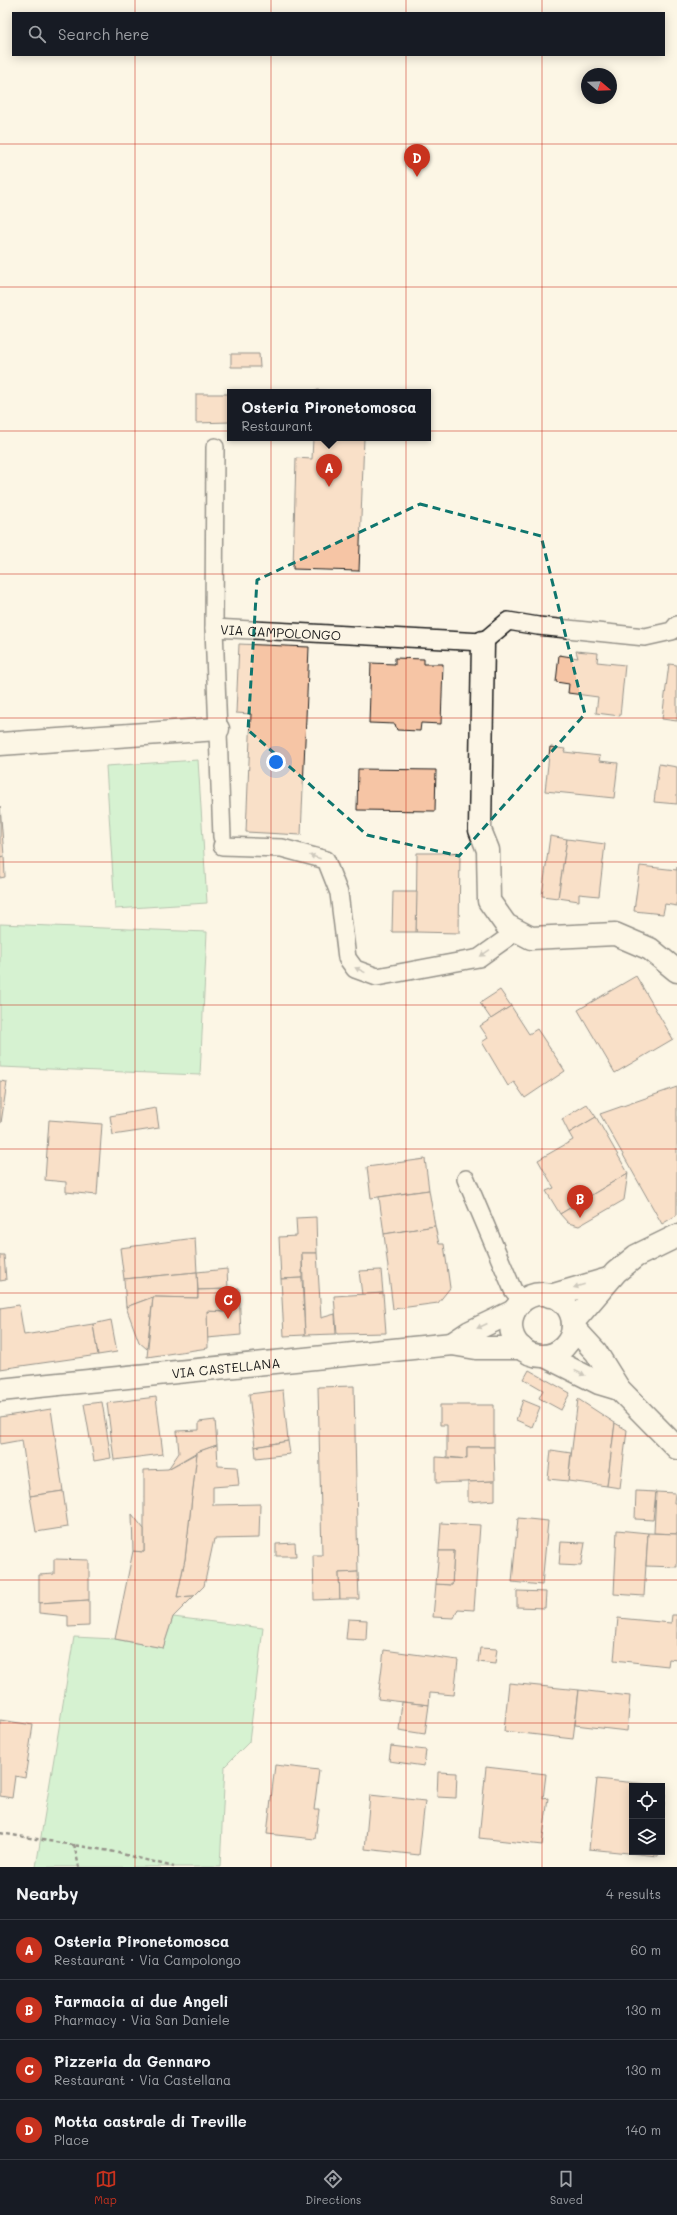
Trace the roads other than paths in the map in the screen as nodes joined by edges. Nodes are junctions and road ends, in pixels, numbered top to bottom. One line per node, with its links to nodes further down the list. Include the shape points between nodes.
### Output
1 (215, 447): 3 (lane)
2 (677, 625): 4 (lane, via 672,631 645,637 508,621)
3 (214, 628): 4 (lane, VIA CAMPOLONGO); 5 (lane, VIA CAMPOLONGO)
4 (483, 642): 7 (street, via 480,830 488,850 490,901 506,925)
5 (218, 729): 6 (street); 7 (lane, VIA CAMPOLONGO, one-way to 5, via 479,958 377,977 355,969 347,958 339,893 326,860 282,848 222,841)
6 (0, 744)
7 (517, 931): 8 (street, via 531,938 615,934 650,949)
8 (677, 971)
9 (466, 1179): 13 (lane)
10 (677, 1236): 11 (street, via 636,1256)
11 (608, 1279): 12 (street, one-way to 12); 14 (street)
12 (550, 1296): 13 (street, via 535,1295); 14 (street, via 565,1305 571,1313)
13 (519, 1307): 15 (street, VIA CASTELLANA, one-way to 15); 16 (street, via 511,1327 513,1337)
14 (573, 1325): 17 (street, via 569,1340 563,1348 555,1354); 18 (street, via 596,1352)
15 (452, 1344): 16 (street, VIA CASTELLANA, via 476,1348); 19 (street, VIA CASTELLANA)
16 (522, 1348): 17 (street, via 536,1356)
17 (545, 1356): 18 (street, one-way to 18, via 600,1383)
18 (619, 1389): 20 (street)
19 (0, 1390)
20 (677, 1448)

